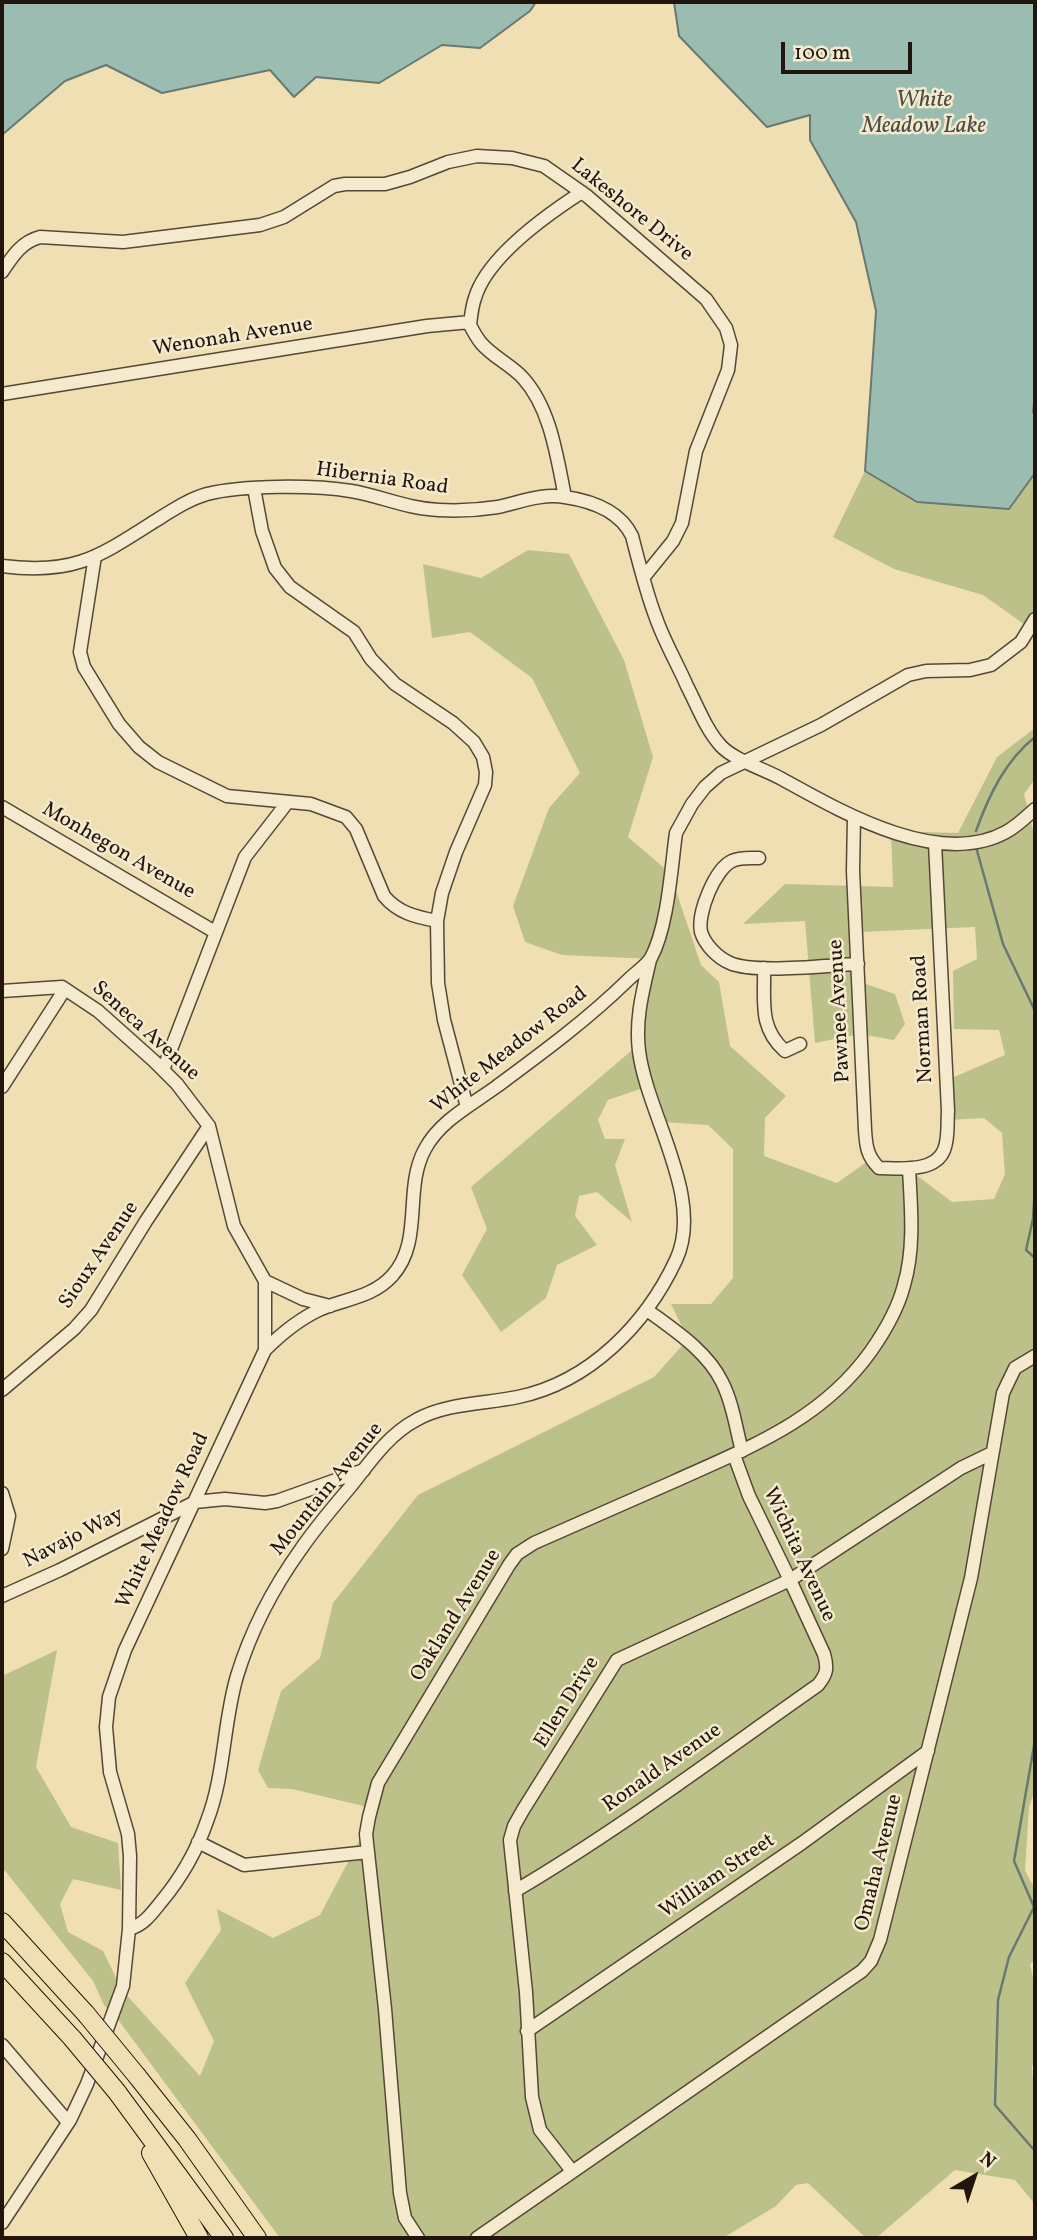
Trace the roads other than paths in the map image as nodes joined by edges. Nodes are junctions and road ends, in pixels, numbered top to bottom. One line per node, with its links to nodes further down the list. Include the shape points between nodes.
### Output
1 (582, 192): 2 (street, Lakeshore Drive, via 544,166 477,156 385,184 334,186 285,217 260,225 123,242 40,237 29,240); 3 (street, via 536,224 496,263 475,296); 9 (street, Lakeshore Drive, via 706,299 722,321 731,345 728,370 699,438 682,523)
2 (2, 272)
3 (470, 322): 4 (street, Wenonah Avenue); 6 (street, via 482,345 510,365 535,396 554,444)
4 (2, 394)
5 (254, 488): 6 (street, Hibernia Road, via 351,491 438,510 494,507 552,494); 7 (street, Hibernia Road, via 202,495); 18 (street, via 261,531 275,568 290,587 354,632 395,684 453,723 479,748 485,785 456,852)
6 (565, 497): 9 (street, Hibernia Road, via 607,509 626,524)
7 (95, 556): 8 (street, Hibernia Road, via 53,569); 12 (street, via 80,652 84,667 119,723 139,747 180,774 227,796)
8 (2, 566)
9 (643, 578): 11 (street, via 656,619 694,701 722,747)
10 (1035, 619): 11 (street, White Meadow Road, via 1021,642 991,665 908,675)
11 (746, 761): 15 (street); 20 (street, White Meadow Road, via 720,773 681,821 664,920)
12 (287, 803): 18 (street, via 311,804 346,817 391,904 411,916); 19 (street, via 245,857)
13 (2, 807): 19 (street, Monhegon Avenue)
14 (1035, 809): 16 (street, via 1005,833 960,843)
15 (854, 817): 16 (street); 21 (street, Pawnee Avenue)
16 (935, 843): 30 (street, Norman Road, via 947,1142 943,1153 930,1164)
17 (758, 858): 22 (street, via 733,860 721,870 710,889 701,932 718,957 740,967)
18 (437, 921): 28 (street, via 438,983)
19 (215, 932): 26 (street)
20 (650, 960): 28 (street, White Meadow Road, via 587,1019); 33 (street, Mountain Avenue, via 638,1015 639,1050 651,1102 675,1166 684,1212 677,1258)
21 (858, 964): 22 (street); 30 (street, Pawnee Avenue, via 867,1150 879,1168)
22 (765, 968): 25 (street, via 768,1030 785,1051)
23 (65, 989): 24 (street, Seneca Avenue); 26 (street, Seneca Avenue, via 98,1011); 27 (street)
24 (2, 991)
25 (800, 1044)
26 (163, 1070): 29 (street, Seneca Avenue)
27 (2, 1087)
28 (467, 1107): 32 (street, White Meadow Road, via 435,1136 422,1156 414,1186 411,1232 401,1264 372,1291)
29 (209, 1126): 31 (street, Seneca Avenue, via 234,1226); 36 (street, Sioux Avenue, via 91,1310)
30 (909, 1169): 37 (street, Oakland Avenue, via 911,1230 905,1284 882,1334 853,1374 813,1412)
31 (265, 1281): 32 (street); 34 (street)
32 (330, 1306): 34 (street, White Meadow Road, via 288,1328)
33 (647, 1310): 37 (street, Wichita Avenue, via 696,1349 722,1381); 39 (street, Mountain Avenue, via 592,1365 537,1392 415,1420 386,1443)
34 (265, 1350): 41 (street, White Meadow Road)
35 (1035, 1356): 38 (street, Omaha Avenue, via 1015,1368 1008,1379)
36 (2, 1390)
37 (738, 1453): 43 (street, Wichita Avenue, via 748,1496); 48 (street, Oakland Avenue, via 534,1543 517,1555 378,1783 366,1834)
38 (992, 1453): 43 (street, Ellen Drive, via 951,1474); 46 (street, Omaha Avenue, via 971,1578)
39 (364, 1470): 41 (street, Navajo Way, via 277,1502); 47 (street, Mountain Avenue, via 301,1548 258,1621 236,1678 213,1800)
40 (2, 1493): 42 (street, via 9,1516)
41 (195, 1502): 44 (street, Navajo Way); 51 (street, White Meadow Road, via 125,1650 109,1697 108,1765 128,1834)
42 (2, 1549)
43 (790, 1580): 45 (street, Wichita Avenue, via 824,1654); 49 (street, Ellen Drive, via 617,1660 514,1826 510,1840)
44 (2, 1596)
45 (826, 1671): 49 (street, Ronald Avenue, via 818,1685)
46 (928, 1751): 53 (street, William Street); 57 (street, Omaha Avenue, via 871,1961)
47 (198, 1842): 48 (street, via 244,1865); 51 (street, Mountain Avenue, via 166,1895 143,1923)
48 (368, 1852): 64 (street, Oakland Avenue, via 400,2193 405,2218)
49 (515, 1891): 53 (street, Ellen Drive)
50 (2, 1922): 58 (highway, bridge, via 86,2014)
51 (130, 1929): 56 (street, White Meadow Road, via 123,1986)
52 (2, 1962): 55 (highway, bridge)
53 (527, 2031): 57 (street, Ellen Drive, via 532,2096 540,2130)
54 (2, 2045): 56 (street)
55 (123, 2099): 60 (highway); 61 (highway)
56 (68, 2122): 59 (street, White Meadow Road)
57 (572, 2171): 65 (street, Omaha Avenue)
58 (218, 2182): 62 (highway); 63 (highway)
59 (2, 2222)
60 (199, 2238)
61 (224, 2238)
62 (257, 2238)
63 (267, 2238)
64 (418, 2238)
65 (477, 2238)

